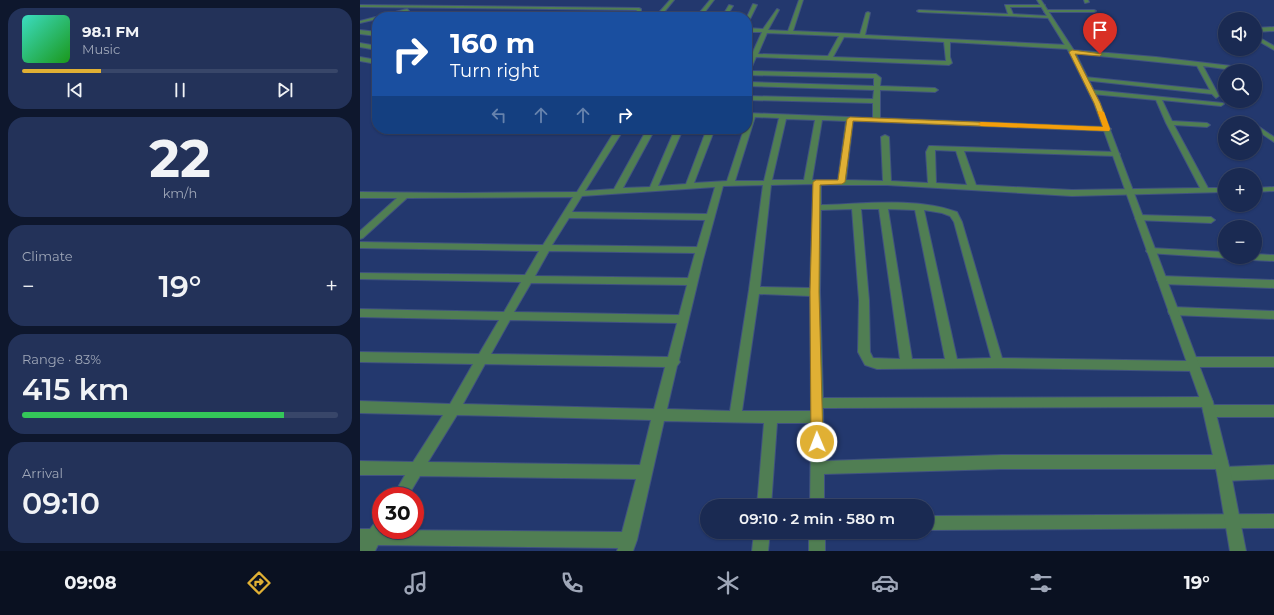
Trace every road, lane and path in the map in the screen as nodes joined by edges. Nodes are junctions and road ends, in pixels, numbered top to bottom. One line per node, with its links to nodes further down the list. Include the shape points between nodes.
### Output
1 (363, 0): 7 (street)
2 (382, 0): 9 (street)
3 (672, 0): 20 (street)
4 (712, 0): 21 (street)
5 (801, 0): 36 (street)
6 (440, 1): 13 (street)
7 (360, 2)
8 (406, 2): 9 (street)
9 (377, 3): 12 (street)
10 (755, 5): 23 (street)
11 (360, 6): 12 (street)
12 (369, 6): 13 (street)
13 (421, 6): 18 (street); 19 (street, via 639,9)
14 (731, 6): 22 (street)
15 (1044, 8): 24 (street); 26 (street); 26 (street, via 1007,6); 45 (street)
16 (777, 10): 34 (street)
17 (919, 11): 26 (street)
18 (398, 12)
19 (638, 12)
20 (661, 12)
21 (702, 12)
22 (727, 12)
23 (752, 12)
24 (1094, 12)
25 (868, 13): 39 (street)
26 (1012, 16)
27 (372, 19): 28 (street)
28 (369, 20): 29 (street); 30 (street)
29 (372, 20)
30 (360, 22)
31 (1274, 29): 33 (street)
32 (752, 30): 34 (street)
33 (1262, 30)
34 (765, 31): 36 (street); 46 (street)
35 (360, 32): 37 (street)
36 (790, 32): 38 (street)
37 (372, 33)
38 (843, 34): 39 (street); 48 (street)
39 (862, 36): 40 (street)
40 (947, 40): 45 (street); 48 (street, via 949,63)
41 (1262, 41): 44 (street)
42 (360, 45): 43 (street)
43 (372, 47)
44 (1274, 48)
45 (1070, 49): 51 (street); 55 (street)
46 (754, 56): 48 (street); 50 (street)
47 (360, 59): 49 (street)
48 (829, 59)
49 (372, 61)
50 (752, 61)
51 (1198, 64): 52 (street); 61 (street)
52 (1218, 66)
53 (752, 73): 54 (street)
54 (756, 73): 56 (street); 58 (street, via 874,75 878,78)
55 (1085, 78): 60 (street); 61 (street)
56 (752, 79)
57 (752, 84): 58 (street)
58 (877, 87): 59 (street); 64 (street)
59 (934, 90)
60 (1092, 92): 63 (street); 72 (street)
61 (1213, 92): 63 (street, via 1221,104)
62 (752, 97): 64 (street)
63 (1158, 98): 70 (street)
64 (876, 101): 69 (street)
65 (752, 115): 66 (street)
66 (783, 117): 67 (street); 85 (street)
67 (819, 118): 68 (street); 83 (street)
68 (850, 119): 69 (street); 84 (street)
69 (877, 120): 72 (street)
70 (1169, 123): 71 (street); 96 (street)
71 (1207, 125)
72 (1107, 129): 82 (street)
73 (1262, 131): 80 (street)
74 (617, 134): 98 (street)
75 (648, 134): 95 (street)
76 (677, 134): 90 (street)
77 (709, 134): 88 (street)
78 (742, 134): 87 (street)
79 (885, 137): 86 (street)
80 (1274, 140)
81 (959, 149): 82 (street); 89 (street, via 930,149); 91 (street)
82 (1116, 154): 97 (street)
83 (812, 182): 84 (street); 85 (street); 103 (street)
84 (842, 182): 86 (street)
85 (767, 183): 87 (street); 122 (street)
86 (887, 183): 89 (street)
87 (725, 184): 88 (street); 106 (street)
88 (689, 186): 90 (street)
89 (932, 186): 91 (street)
90 (652, 188): 95 (street)
91 (972, 188): 97 (street, via 1072,193)
92 (1274, 189): 94 (street)
93 (1218, 190): 96 (street)
94 (1262, 190)
95 (617, 191): 98 (street)
96 (1206, 191): 97 (street)
97 (1130, 192): 107 (street)
98 (580, 194): 100 (street); 105 (street)
99 (360, 195): 100 (street)
100 (405, 195): 109 (street)
101 (856, 206): 102 (street); 103 (street); 135 (street, via 864,300 865,357 869,362 877,364)
102 (883, 206): 104 (street); 135 (street)
103 (817, 208): 123 (street)
104 (919, 208): 133 (street); 134 (street, via 942,210 956,217)
105 (566, 215): 106 (street); 111 (street)
106 (711, 217): 112 (street)
107 (1139, 218): 108 (street); 113 (street)
108 (1211, 220)
109 (360, 236)
110 (360, 245): 111 (street)
111 (546, 247): 112 (street); 118 (street)
112 (701, 250): 120 (street)
113 (1151, 251): 114 (street); 119 (street)
114 (1218, 255)
115 (1262, 257): 116 (street)
116 (1274, 258)
117 (360, 276): 118 (street)
118 (527, 279): 120 (street); 127 (street)
119 (1162, 280): 121 (street); 124 (street)
120 (692, 282): 128 (street)
121 (1274, 284)
122 (754, 290): 123 (street); 143 (street)
123 (815, 292): 137 (street)
124 (1173, 311): 126 (street); 136 (street)
125 (360, 313): 127 (street)
126 (1274, 315)
127 (506, 317): 128 (street); 130 (street)
128 (684, 319): 131 (street)
129 (360, 357): 130 (street)
130 (481, 360): 131 (street); 140 (street)
131 (674, 362): 142 (street)
132 (1274, 362): 136 (street)
133 (952, 363): 134 (street); 135 (street)
134 (998, 363): 136 (street)
135 (907, 364)
136 (1193, 364): 139 (street)
137 (817, 403): 139 (street); 145 (street)
138 (360, 407): 140 (street)
139 (1208, 407): 141 (street); 148 (street)
140 (454, 408): 142 (street); 149 (street)
141 (1274, 411)
142 (659, 415): 143 (street); 150 (street)
143 (735, 417): 144 (street)
144 (771, 417): 145 (street); 153 (street)
145 (817, 417): 147 (street)
146 (360, 468): 149 (street)
147 (818, 468): 148 (street, via 1001,462); 154 (street)
148 (1223, 468): 151 (street); 156 (street)
149 (417, 470): 150 (street); 152 (street)
150 (645, 472): 162 (street)
151 (1274, 472)
152 (406, 487)
153 (765, 499)
154 (817, 499)
155 (1274, 521): 156 (street)
156 (1233, 522): 157 (street); 166 (street)
157 (934, 523)
158 (372, 534): 163 (street)
159 (424, 536): 162 (street)
160 (761, 539): 164 (street)
161 (817, 539): 165 (street)
162 (627, 545)
163 (366, 551)
164 (760, 551)
165 (817, 551)
166 (1238, 551)

